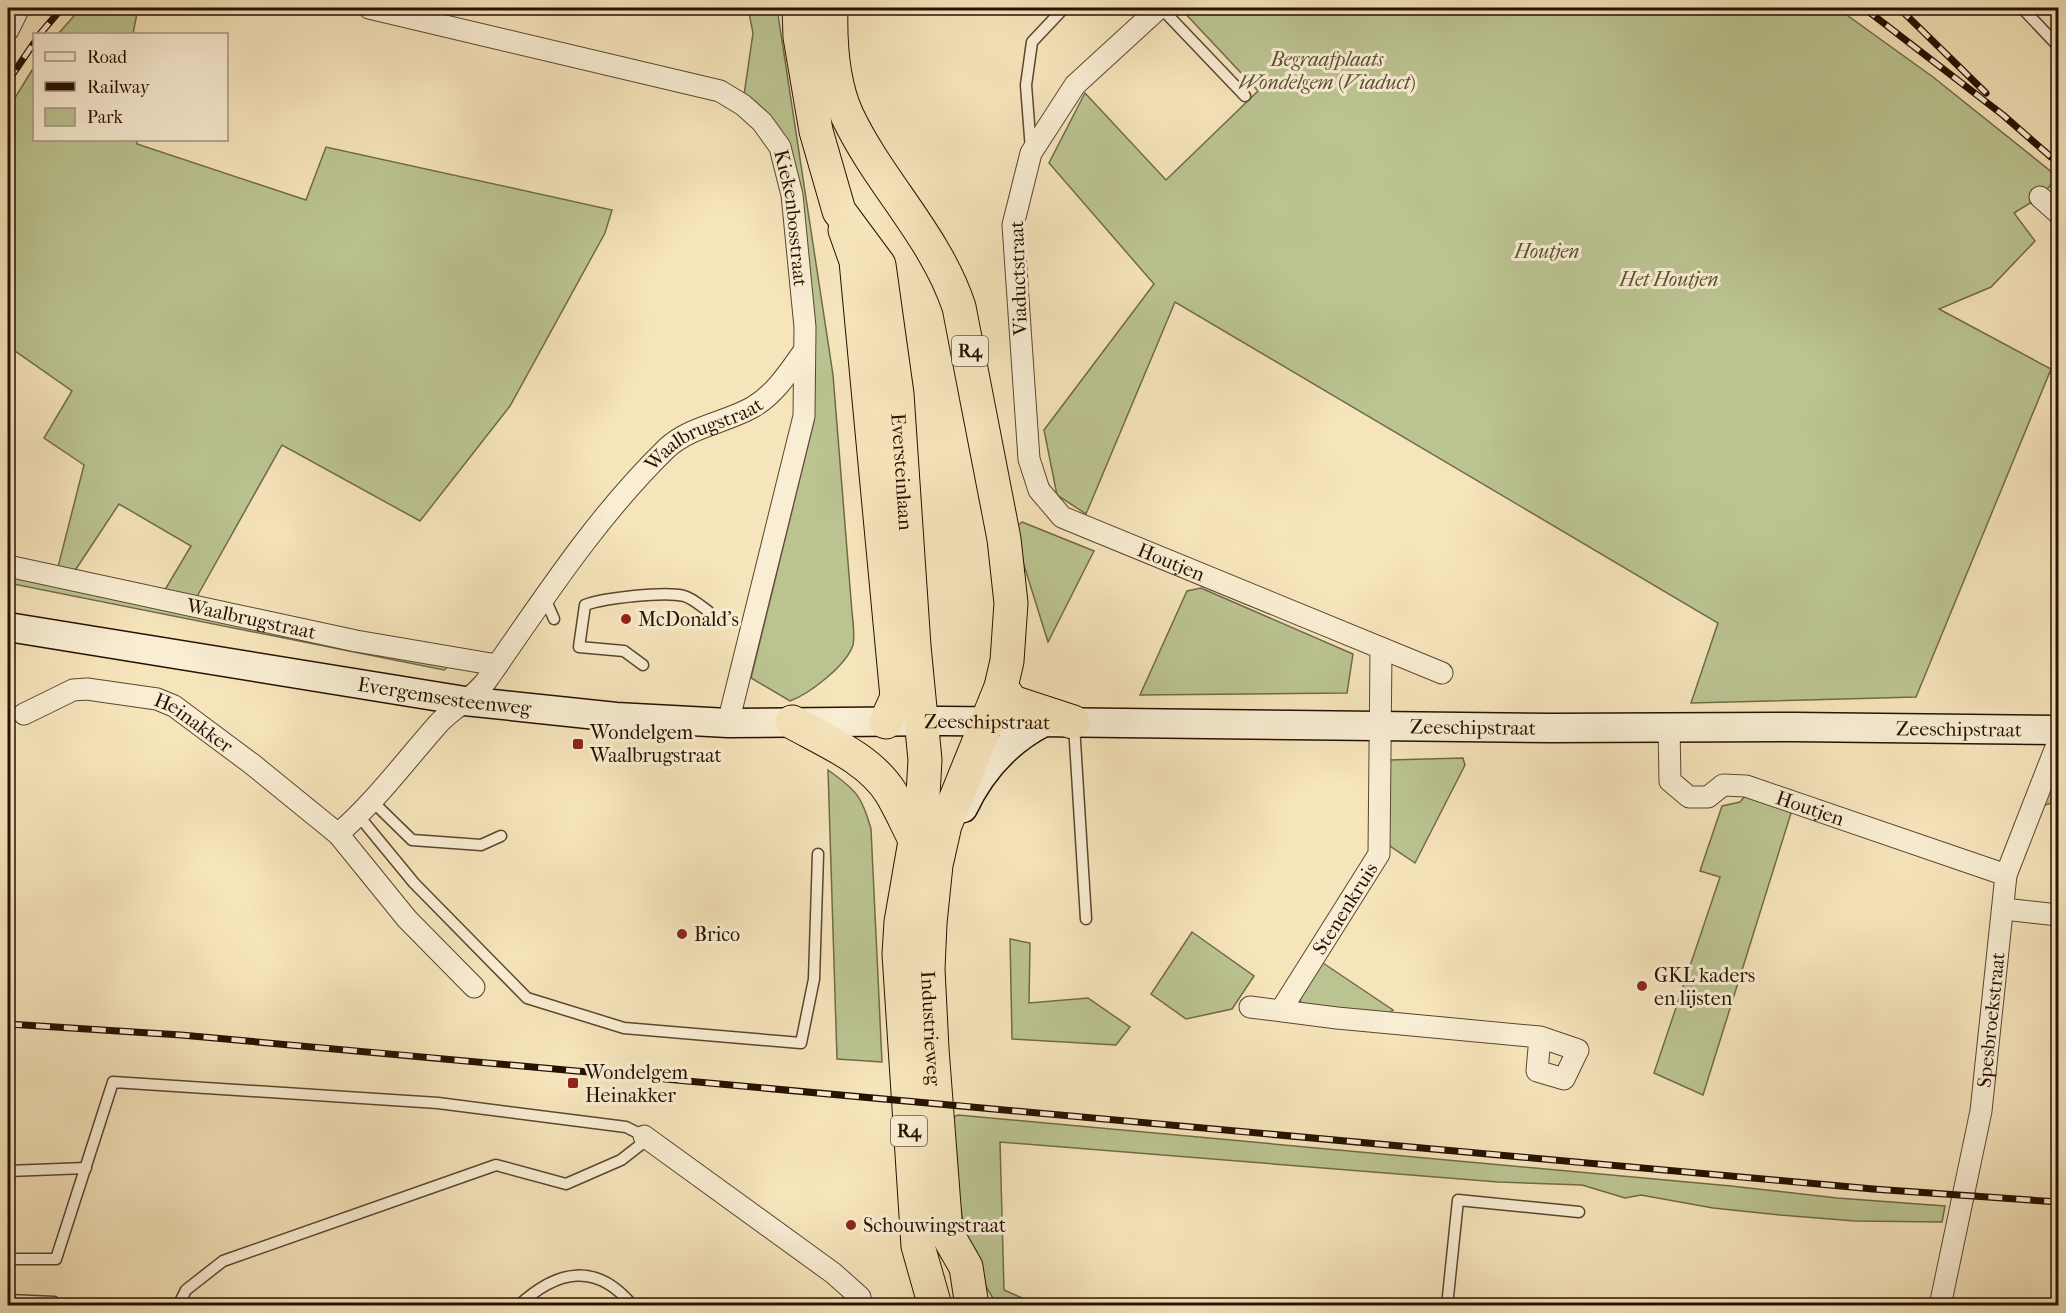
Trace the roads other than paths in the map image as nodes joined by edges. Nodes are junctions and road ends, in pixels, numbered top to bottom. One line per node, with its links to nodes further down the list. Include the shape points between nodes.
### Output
1 (19, 8): 8 (street)
2 (369, 8): 15 (street, Kiekenbosstraat, via 720,91 743,105 762,122 780,147 790,185 805,327)
3 (799, 8): 13 (highway, Eversteinlaan / R4, via 816,131)
4 (831, 8): 26 (highway, R4, via 835,76 846,113 949,277 959,308 1007,560 1011,603)
5 (1064, 8): 11 (lane, via 1032,42 1026,86)
6 (1160, 8): 10 (lane); 11 (street, Viaductstraat, via 1075,86)
7 (2022, 8): 9 (lane)
8 (8, 30)
9 (2058, 46)
10 (1245, 96)
11 (1032, 153): 16 (street, Viaductstraat, via 1013,225 1029,459 1039,490)
12 (2040, 197): 14 (street)
13 (839, 211): 31 (highway, via 856,261 897,697); 32 (highway, Eversteinlaan / R4, via 879,265 897,394)
14 (2058, 213)
15 (804, 351): 18 (street, Waalbrugstraat, via 771,396 668,447 623,495); 34 (street, Kiekenbosstraat, via 804,416)
16 (1062, 517): 22 (street, Houtjen)
17 (8, 566): 23 (street, Waalbrugstraat, via 356,640)
18 (543, 595): 20 (lane); 23 (street, Waalbrugstraat)
19 (708, 610): 24 (lane, via 684,596 645,596 585,605 579,647 624,651)
20 (554, 619)
21 (8, 627): 27 (main road, Evergemsesteenweg)
22 (1381, 650): 25 (street, Houtjen); 35 (street)
23 (496, 665): 27 (street, Waalbrugstraat, via 488,679)
24 (643, 665)
25 (1442, 673)
26 (1001, 687): 29 (highway, R4); 33 (highway, via 1012,702)
27 (465, 701): 34 (main road, Evergemsesteenweg, via 616,717); 39 (street, via 440,723)
28 (24, 714): 40 (street, Heinakker, via 73,690 157,699 174,706 252,764)
29 (987, 721): 32 (main road, Zeeschipstraat); 33 (main road, Zeeschipstraat); 44 (highway, R4, via 945,825)
30 (792, 722): 31 (main road, Evergemsesteenweg); 34 (main road, Evergemsesteenweg); 42 (highway, via 870,770 890,791)
31 (886, 722): 32 (main road, Zeeschipstraat)
32 (921, 722): 42 (highway, Eversteinlaan / R4, via 924,795); 44 (main road, via 939,752)
33 (1059, 722): 35 (main road, Zeeschipstraat); 44 (main road, via 1023,733 994,759 966,800); 48 (lane)
34 (728, 723)
35 (1380, 725): 36 (main road, Zeeschipstraat); 52 (street, Stenenkruis, via 1379,854)
36 (1669, 728): 37 (main road, Zeeschipstraat); 45 (street, Houtjen, via 1670,781 1689,797 1708,796 1723,785 1746,786)
37 (2058, 730)
38 (2058, 742): 45 (street, Spesbroekstraat)
39 (364, 808): 40 (street); 41 (lane, via 412,840 482,845); 43 (lane, via 414,883 527,998 624,1028 801,1043 814,979)
40 (338, 834): 50 (street, Heinakker, via 407,919)
41 (501, 836)
42 (915, 840): 49 (highway, Eversteinlaan / R4)
43 (818, 854)
44 (936, 865): 66 (highway, Industrieweg / R4, via 928,969 946,1232 966,1268)
45 (2006, 875): 46 (street, Spesbroekstraat)
46 (2004, 909): 47 (street); 68 (street, Spesbroekstraat, via 1981,1111)
47 (2058, 915)
48 (1086, 920)
49 (899, 954): 65 (highway, Industrieweg / R4, via 918,1246)
50 (474, 987)
51 (1250, 1007): 52 (street)
52 (1281, 1010): 53 (street)
53 (1540, 1037)
54 (646, 1137): 55 (lane, via 626,1127 438,1103 113,1082); 61 (lane, via 621,1160 566,1184 496,1165 222,1261 186,1290); 64 (street, via 833,1273 860,1297)
55 (86, 1168): 56 (lane); 58 (lane, via 56,1259)
56 (8, 1171)
57 (1579, 1212): 67 (lane, via 1458,1200)
58 (8, 1259)
59 (8, 1300): 60 (lane)
60 (54, 1305)
61 (178, 1305)
62 (518, 1305): 63 (lane, via 554,1279 573,1275 608,1284)
63 (633, 1305)
64 (861, 1305)
65 (935, 1305)
66 (972, 1305)
67 (1447, 1305)
68 (1940, 1305)

